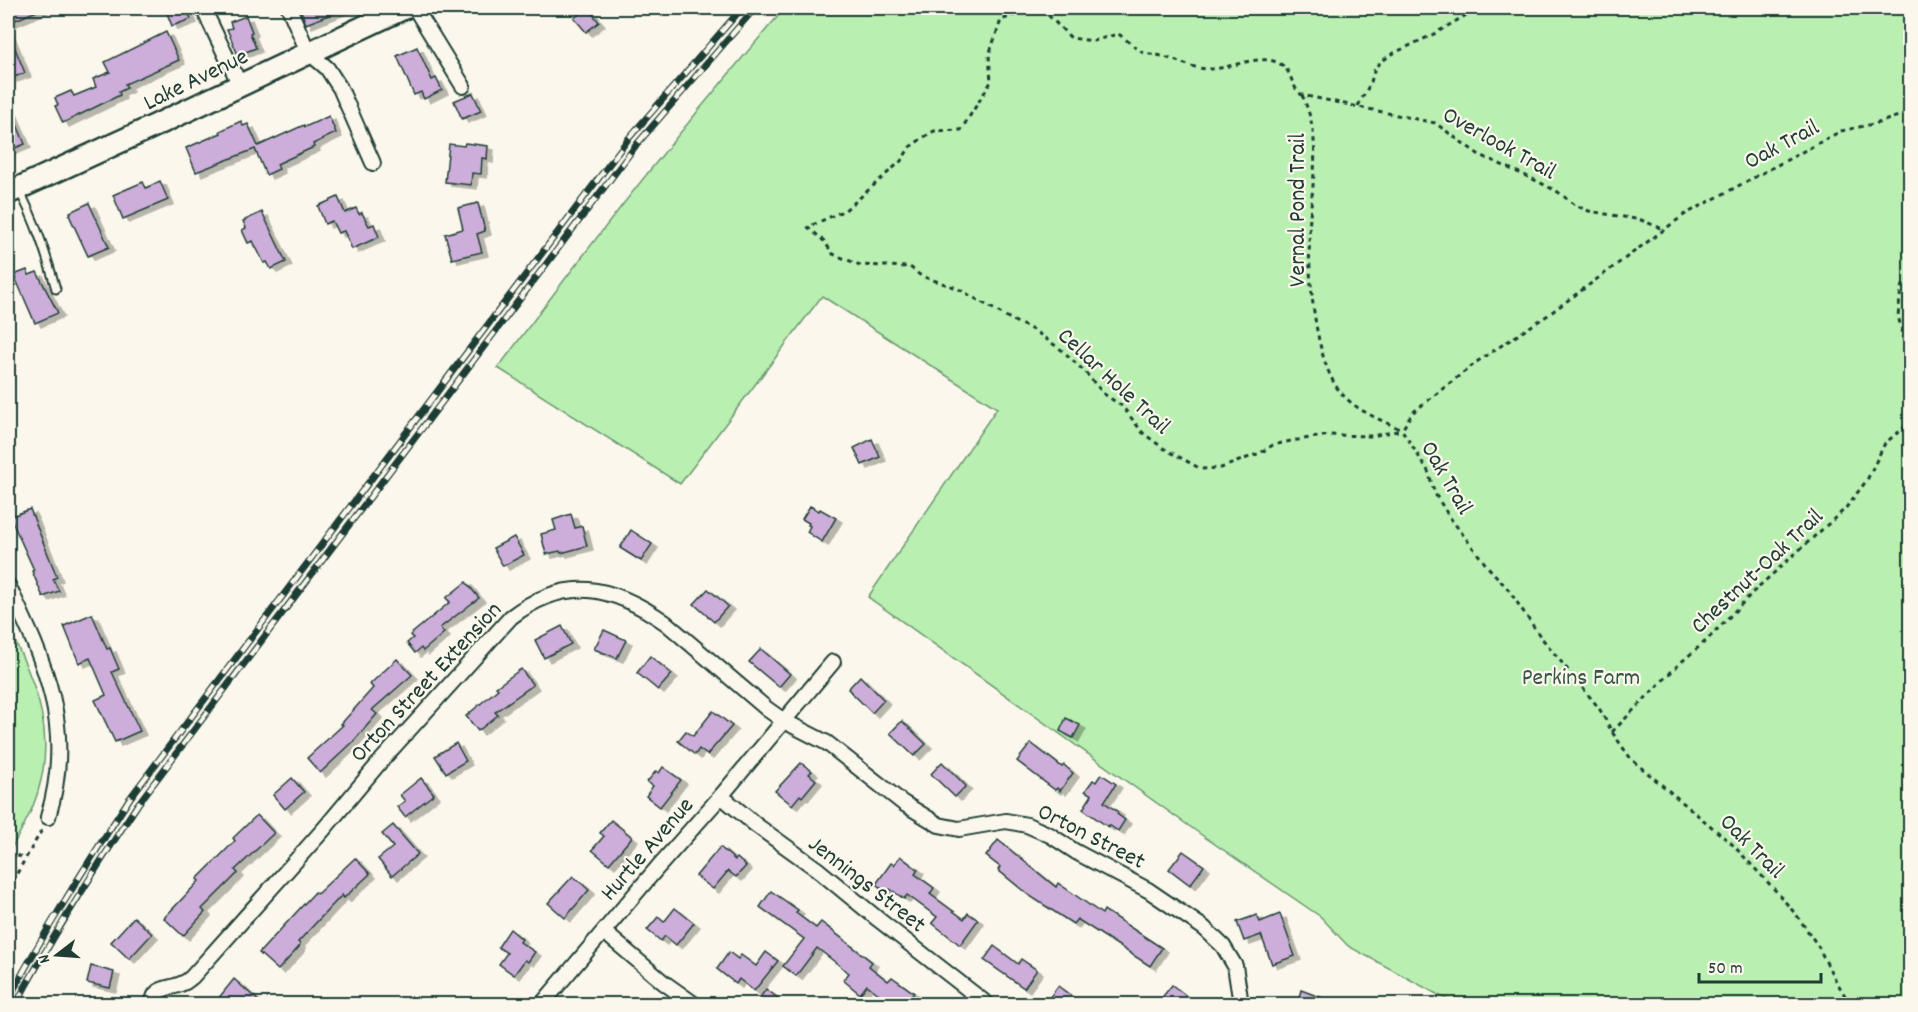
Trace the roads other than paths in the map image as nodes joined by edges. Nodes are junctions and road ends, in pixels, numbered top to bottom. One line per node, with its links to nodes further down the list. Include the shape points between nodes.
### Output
1 (203, 8): 6 (street)
2 (289, 8): 5 (street)
3 (404, 8): 5 (main road, Lake Avenue)
4 (415, 8): 7 (street)
5 (308, 52): 6 (main road, Lake Avenue); 8 (street, via 327,68 340,88)
6 (240, 85): 9 (main road, Lake Avenue)
7 (463, 86)
8 (372, 163)
9 (13, 190): 10 (lane, via 39,233)
10 (56, 289)
11 (8, 585): 15 (street, via 40,659 56,710 59,767)
12 (833, 662): 13 (street, Hurtle Avenue)
13 (784, 721): 14 (street, Hurtle Avenue); 17 (street, Orton Street Extension, via 638,604 583,589 536,600 495,633 192,977 161,989 154,996); 21 (street, Orton Street, via 827,743 903,803 939,825 959,829 1006,821 1027,825 1148,890 1204,928 1223,946 1235,966)
14 (721, 796): 16 (street, Hurtle Avenue); 20 (street, Jennings Street)
15 (48, 818)
16 (604, 932): 18 (street, Hurtle Avenue); 19 (street)
17 (153, 1005)
18 (542, 1005)
19 (694, 1005)
20 (987, 1005)
21 (1241, 1005)

